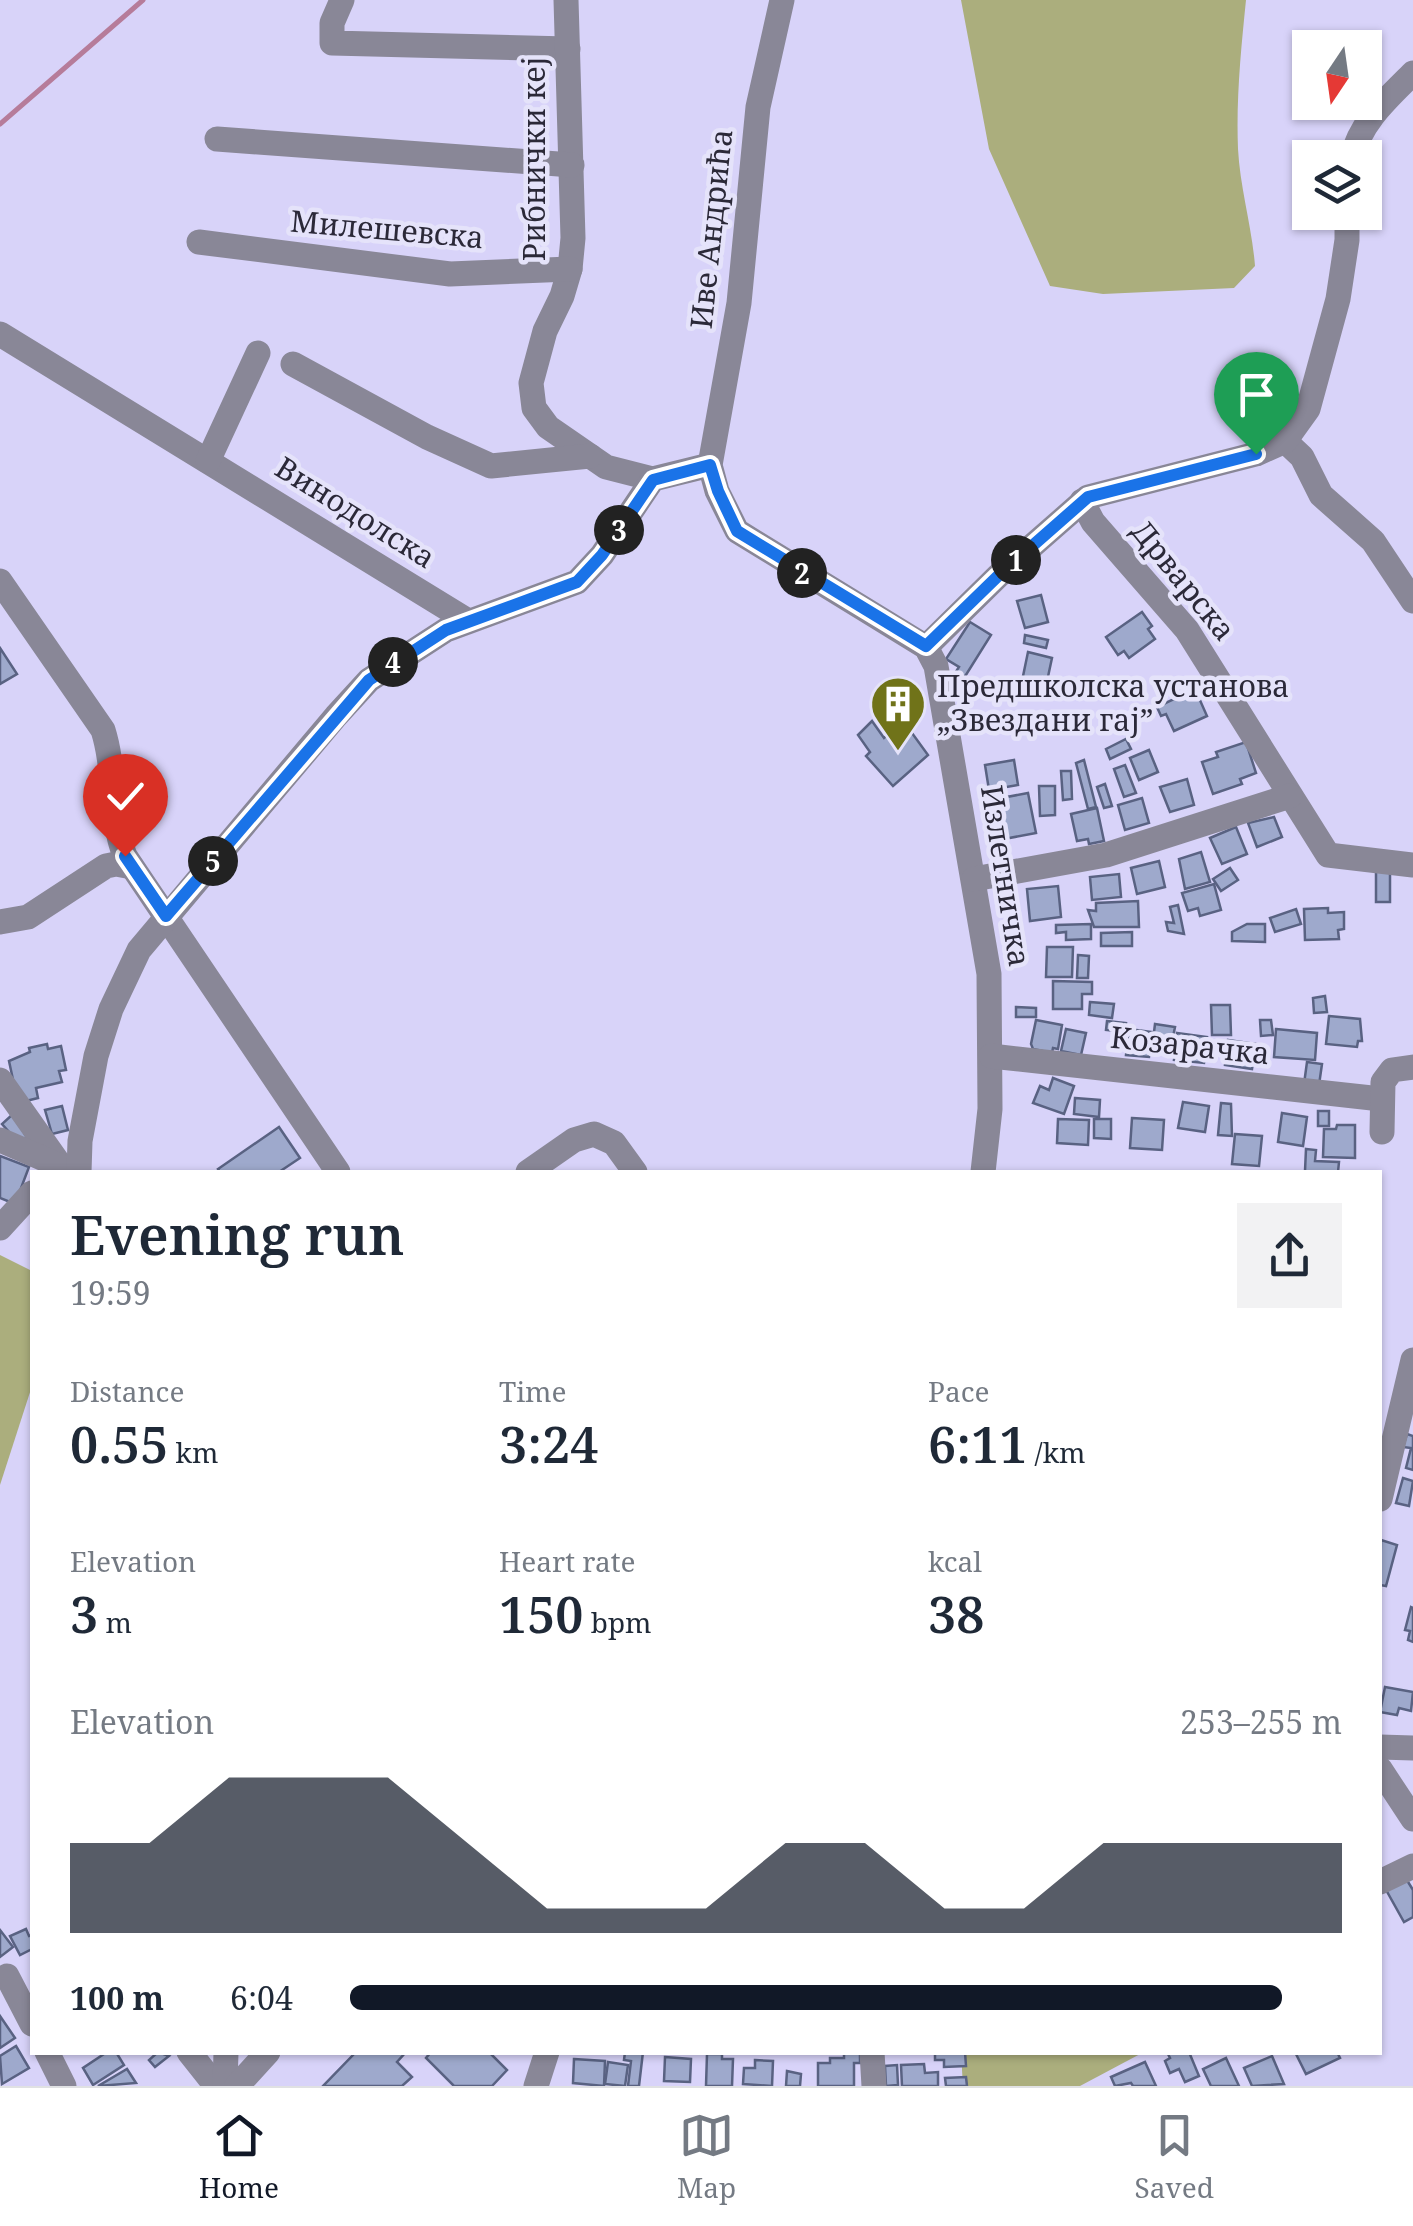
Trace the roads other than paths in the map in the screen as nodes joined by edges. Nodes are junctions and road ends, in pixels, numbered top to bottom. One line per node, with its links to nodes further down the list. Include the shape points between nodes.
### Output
1 (342, 0): 4 (street, via 332,43)
2 (566, 0): 4 (street, Рибнички кеј)
3 (782, 0): 18 (street, Иве Андрића, via 758,107 739,303)
4 (568, 49): 8 (street, Рибнички кеј)
5 (1413, 73): 7 (street)
6 (218, 138): 8 (street)
7 (1356, 140)
8 (572, 165): 11 (street, Рибнички кеј)
9 (1347, 230): 15 (street, via 1338,299 1308,409)
10 (198, 242): 11 (street, Милешевска, via 450,274)
11 (570, 269): 16 (street, Рибнички кеј, via 545,331 532,395 548,427)
12 (0, 334): 17 (street, Винодолска)
13 (258, 353): 17 (street)
14 (293, 364): 16 (street, via 491,466)
15 (1285, 440): 20 (street); 22 (street, via 1302,457 1320,495 1372,541)
16 (590, 456): 19 (street, Рибнички кеј)
17 (208, 461): 23 (street, Винодолска)
18 (710, 465): 19 (street); 24 (street, via 737,531)
19 (653, 480): 23 (street, via 577,582)
20 (1082, 502): 24 (street); 25 (street, Дрварска, via 1187,630)
21 (0, 581): 27 (street, via 103,730 115,824)
22 (1413, 601)
23 (468, 620): 29 (street, via 369,680)
24 (926, 646): 28 (street, Излетничка, via 941,688)
25 (1290, 796): 26 (street, Дрварска, via 1328,855); 28 (street, via 1106,855)
26 (1413, 864)
27 (132, 867): 29 (street); 30 (street, via 106,866 28,917)
28 (974, 879): 31 (street, Излетничка, via 989,974)
29 (166, 916): 38 (street, via 138,950 103,1030); 39 (street)
30 (0, 922)
31 (991, 1056): 34 (street, Козарачка); 41 (street, Излетничка)
32 (1413, 1066): 34 (street, via 1388,1073)
33 (0, 1080): 38 (street)
34 (1381, 1100): 35 (street)
35 (1382, 1132)
36 (0, 1140): 38 (street)
37 (624, 1166): 40 (street, via 604,1137 584,1135)
38 (66, 1169)
39 (331, 1170)
40 (531, 1170)
41 (983, 1170)
42 (30, 1195): 43 (street)
43 (0, 1228)
44 (1413, 1360): 45 (street)
45 (1382, 1491)
46 (1382, 1748): 47 (street)
47 (1413, 1748)
48 (1382, 1772): 49 (street)
49 (1413, 1819)
50 (1413, 1866): 51 (street)
51 (1382, 1881)
52 (8, 1976): 53 (street)
53 (30, 2020)
54 (48, 2055): 60 (street)
55 (192, 2055): 61 (street)
56 (226, 2055): 62 (street)
57 (265, 2055): 63 (street)
58 (546, 2055): 64 (street)
59 (872, 2055): 65 (street)
60 (64, 2086)
61 (216, 2086)
62 (225, 2086)
63 (236, 2086)
64 (536, 2086)
65 (874, 2086)

